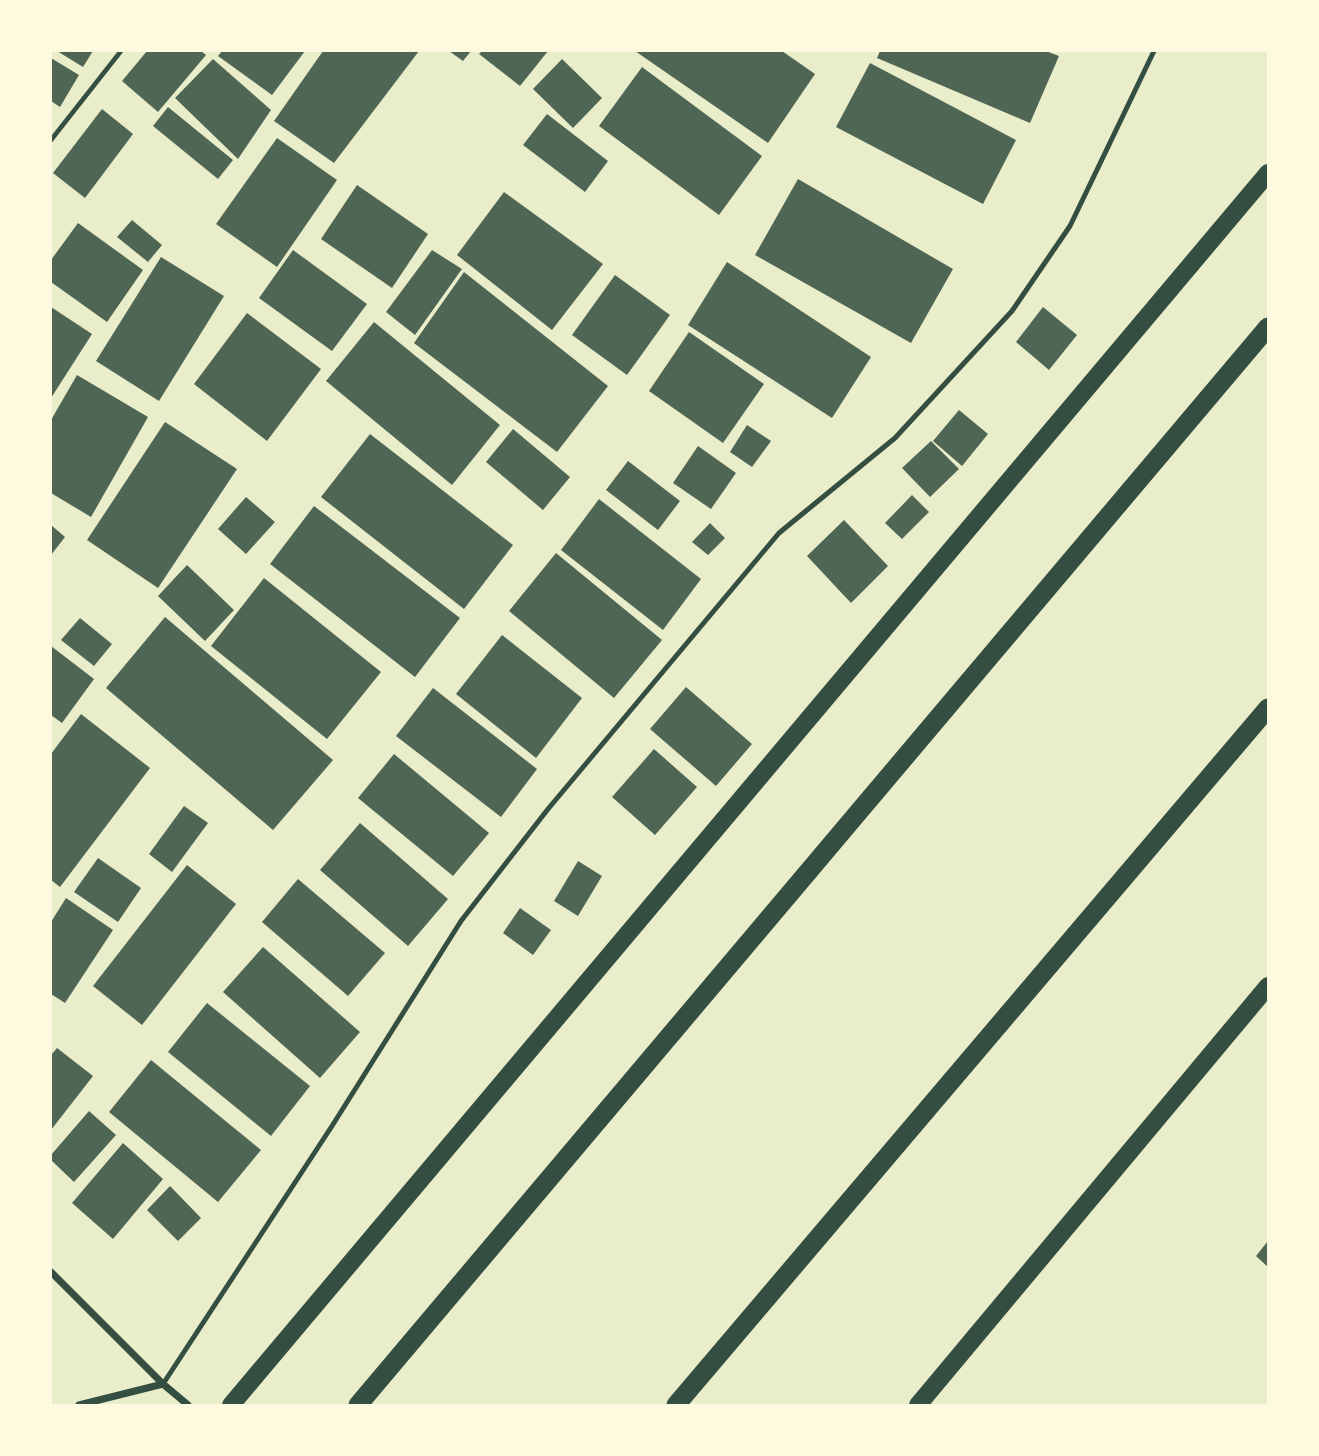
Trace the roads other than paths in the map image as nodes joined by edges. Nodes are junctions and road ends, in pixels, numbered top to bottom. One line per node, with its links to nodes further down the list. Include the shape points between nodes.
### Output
1 (1154, 51): 7 (lane, via 1070,226 1012,311 895,438 779,533 548,809 461,921)
2 (1268, 173): 10 (main road)
3 (1268, 327): 11 (highway)
4 (1268, 708): 12 (highway)
5 (1265, 996): 13 (main road)
6 (51, 1272): 7 (street)
7 (163, 1384): 8 (street); 9 (street)
8 (79, 1405)
9 (188, 1405)
10 (231, 1405)
11 (358, 1405)
12 (676, 1405)
13 (918, 1405)

